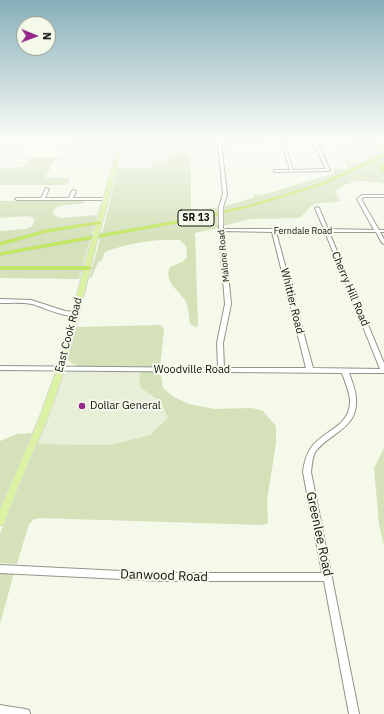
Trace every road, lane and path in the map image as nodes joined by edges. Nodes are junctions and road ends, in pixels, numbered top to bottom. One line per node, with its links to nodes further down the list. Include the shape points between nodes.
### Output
1 (113, 173): 11 (main road, East Cook Road)
2 (222, 173): 14 (street, Malone Road, bridge, via 225,194 221,207)
3 (345, 173): 21 (highway, SR 13, via 322,184 250,206 193,219)
4 (359, 173): 22 (highway, SR 13, via 329,187 256,210 196,224)
5 (47, 189): 9 (street)
6 (74, 191): 10 (street)
7 (384, 196): 17 (street, via 363,196 359,199)
8 (17, 199): 9 (street)
9 (42, 199): 10 (street)
10 (70, 199): 11 (street)
11 (106, 199): 13 (main road, East Cook Road)
12 (317, 208): 16 (street, Cherry Hill Road)
13 (99, 223): 20 (highway, via 52,229); 24 (main road, East Cook Road, bridge)
14 (221, 228): 15 (street, Ferndale Road); 29 (street, Malone Road, via 228,304 220,343)
15 (274, 231): 16 (street, Ferndale Road); 30 (street, Whittier Road)
16 (326, 231): 17 (street, Ferndale Road); 31 (street, Cherry Hill Road)
17 (377, 231): 18 (street, Ferndale Road); 19 (street)
18 (384, 231)
19 (384, 243)
20 (0, 244)
21 (0, 254)
22 (0, 260)
23 (0, 268): 24 (highway)
24 (88, 268): 26 (main road, East Cook Road)
25 (0, 301): 26 (street, via 31,302)
26 (75, 314): 28 (main road, East Cook Road)
27 (0, 368): 28 (street, Woodville Road)
28 (60, 368): 29 (street, Woodville Road); 33 (main road, East Cook Road, via 46,411)
29 (221, 370): 30 (street, Woodville Road)
30 (310, 370): 32 (street, Woodville Road)
31 (384, 370): 32 (street, Woodville Road)
32 (345, 371): 35 (street, Greenlee Road, via 353,396 351,414 342,426 314,449 307,472)
33 (0, 522)
34 (0, 568): 35 (street, Danwood Road, via 162,577)
35 (328, 577): 38 (street, Greenlee Road)
36 (0, 710): 37 (street)
37 (25, 714)
38 (354, 714)

